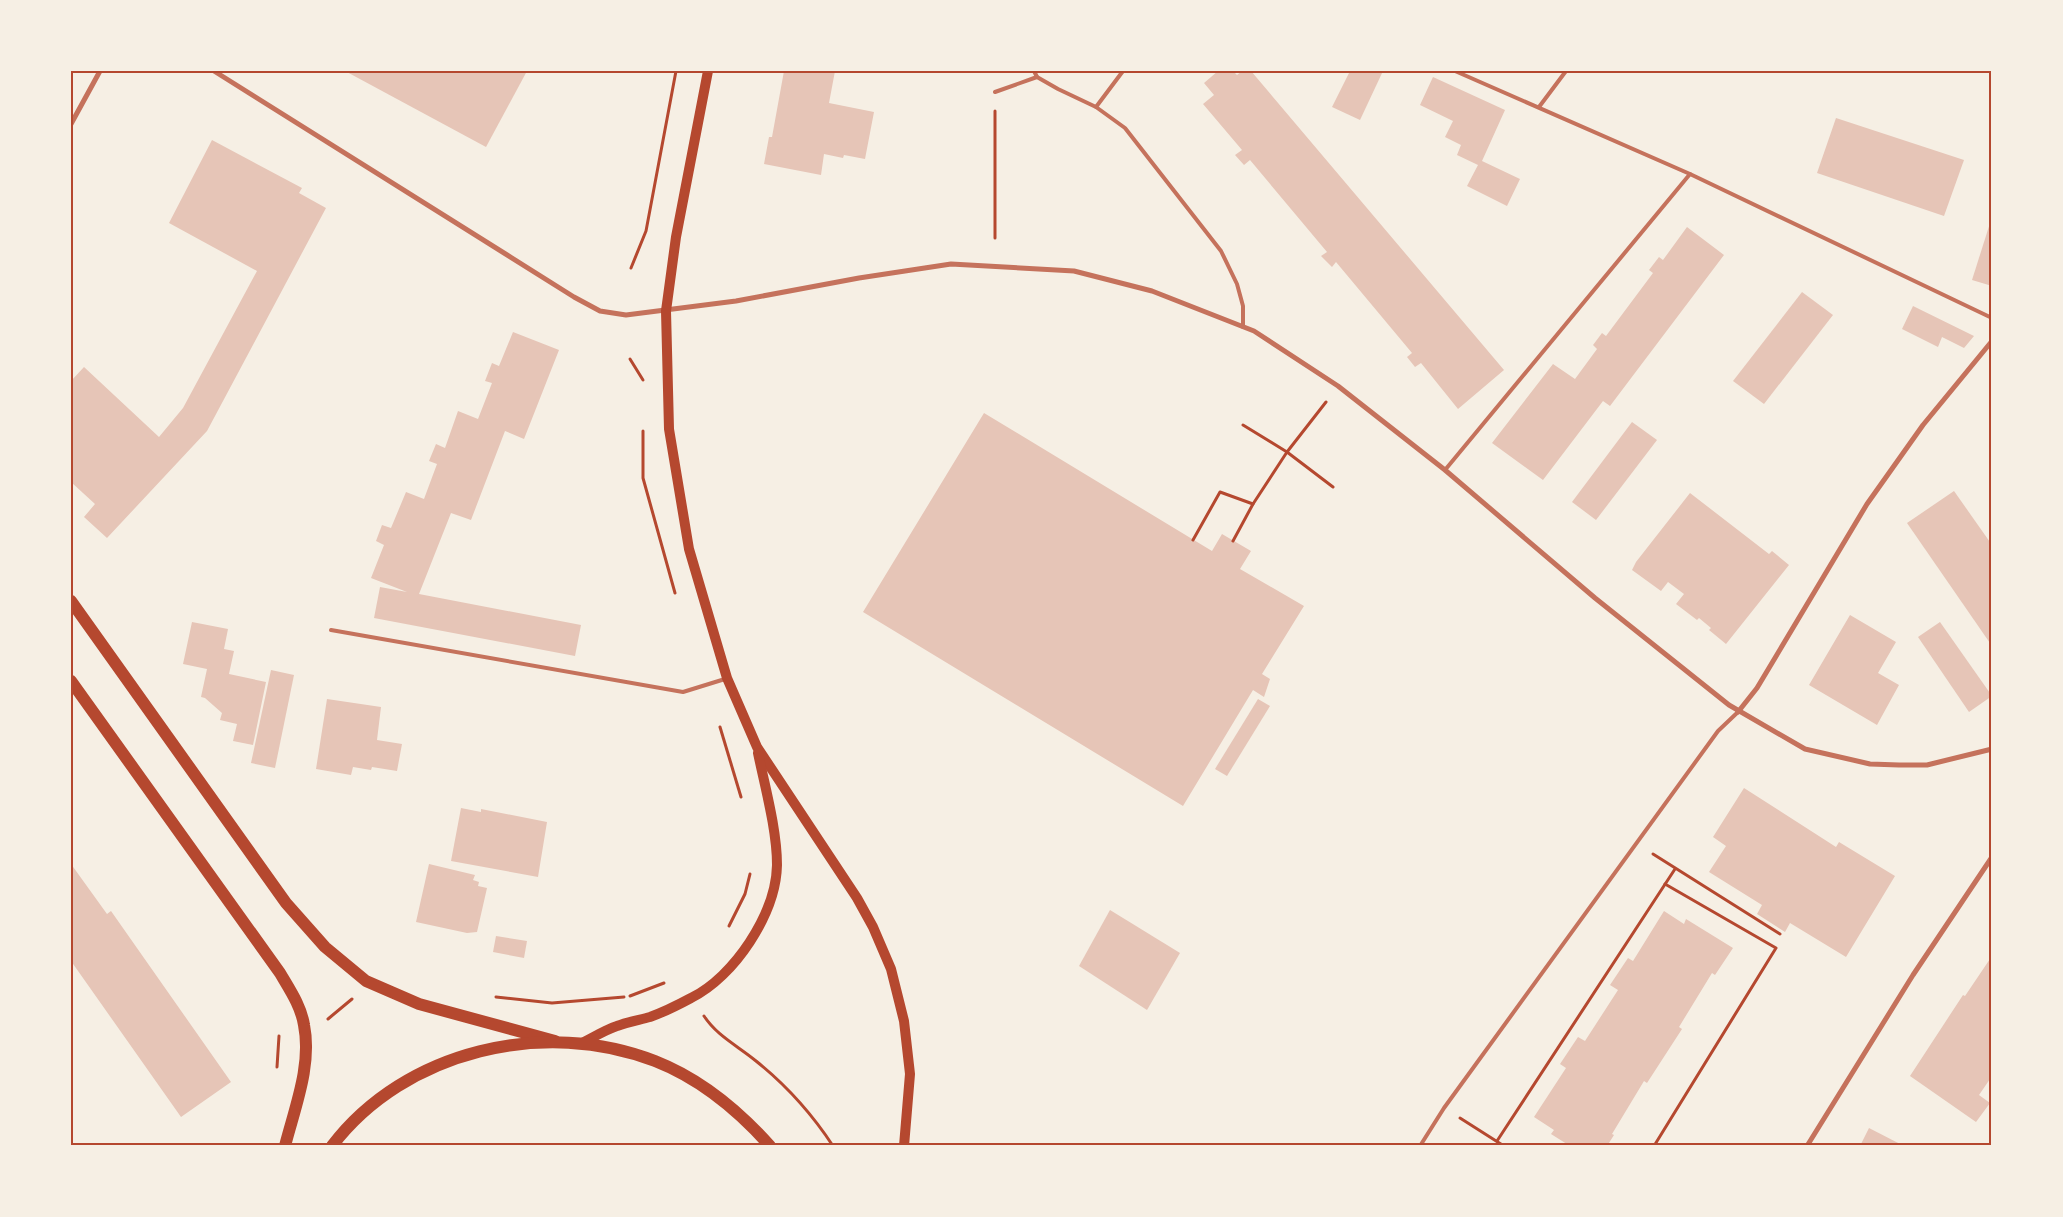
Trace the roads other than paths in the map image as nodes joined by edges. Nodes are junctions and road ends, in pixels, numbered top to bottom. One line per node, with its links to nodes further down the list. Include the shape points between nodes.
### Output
1 (100, 71): 12 (street)
2 (214, 71): 14 (street, via 600,311 626,315)
3 (708, 71): 14 (main road, via 676,237)
4 (1034, 71): 8 (lane)
5 (1123, 71): 10 (lane)
6 (1455, 71): 11 (lane)
7 (1566, 71): 11 (lane)
8 (1037, 76): 9 (lane); 10 (lane)
9 (995, 92)
10 (1096, 107): 16 (lane, via 1124,128 1220,251 1237,284 1243,306)
11 (1539, 107): 13 (lane)
12 (71, 124)
13 (1690, 174): 15 (lane); 18 (lane)
14 (666, 311): 16 (street, via 951,264 1074,271 1152,291); 21 (main road, via 670,438 690,549)
15 (1992, 318)
16 (1243, 327): 18 (street, via 1338,386)
17 (1992, 341): 23 (street, via 1923,425 1867,504 1757,688)
18 (1445, 470): 23 (street, via 1582,587)
19 (71, 602): 27 (main road, via 286,903 325,947 366,980 418,1004)
20 (332, 630): 21 (lane, via 683,692)
21 (727, 678): 24 (main road)
22 (71, 681): 29 (main road, via 296,1000 304,1025 307,1057)
23 (1738, 712): 25 (street, via 1805,749 1870,764 1926,764); 33 (lane, via 1718,731 1444,1108)
24 (757, 747): 28 (main road, via 777,866 774,890 750,941 725,974 694,997); 32 (main road, via 857,898 891,969 904,1021 910,1074)
25 (1992, 749)
26 (1992, 857): 34 (street, via 1913,975)
27 (555, 1041): 28 (main road); 30 (main road, via 484,1049 418,1074 360,1115)
28 (582, 1043): 31 (main road, via 655,1061 689,1077 721,1098)
29 (285, 1146)
30 (332, 1146)
31 (770, 1146)
32 (904, 1146)
33 (1420, 1146)
34 (1807, 1146)

